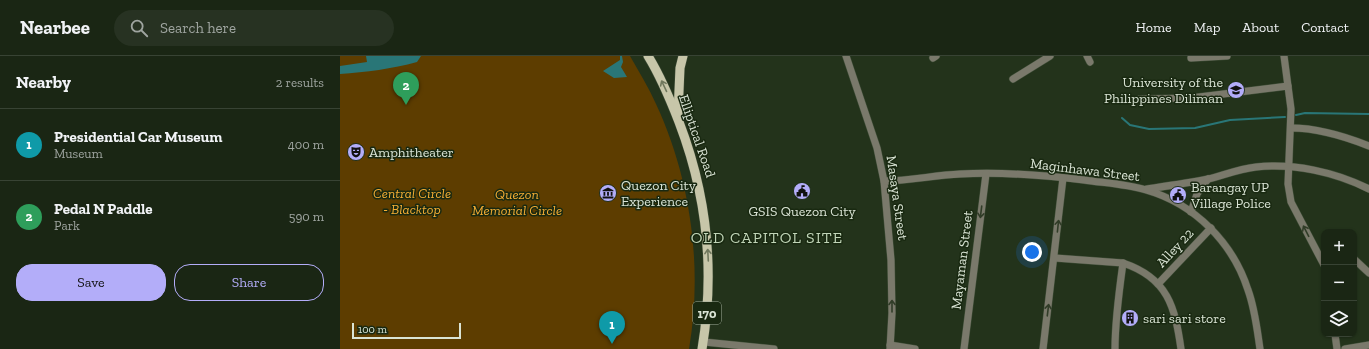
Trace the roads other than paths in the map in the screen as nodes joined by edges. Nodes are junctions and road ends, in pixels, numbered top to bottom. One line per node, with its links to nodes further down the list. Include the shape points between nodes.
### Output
1 (648, 56): 11 (main road, Elliptical Road / 170, one-way to 1)
2 (683, 56): 11 (main road, 170, via 680,68)
3 (846, 56): 18 (street, Masaya Street)
4 (1050, 56): 8 (street)
5 (1227, 56): 7 (street)
6 (1284, 56): 9 (street)
7 (1191, 58)
8 (1013, 79)
9 (1288, 86): 10 (street, via 1197,97); 12 (street)
10 (1140, 99)
11 (678, 118): 30 (main road, Elliptical Road / 170, one-way to 11, via 708,296 707,234 697,176)
12 (1291, 128): 13 (street, via 1328,132); 14 (street)
13 (1369, 146)
14 (1289, 167): 17 (street, via 1256,167); 19 (street, via 1339,177); 24 (street, one-way to 14, via 1291,202 1288,190)
15 (986, 174): 16 (street, Maginhawa Street); 18 (street, Maginhawa Street); 35 (street, Mayaman Street, one-way to 35)
16 (1063, 178): 20 (street, Maginhawa Street); 23 (street, one-way to 16)
17 (1208, 178): 20 (street); 21 (street, via 1197,194)
18 (884, 181): 32 (street, Masaya Street, one-way to 18, via 891,260)
19 (1369, 189)
20 (1145, 190): 21 (street, Maginhawa Street, via 1168,198)
21 (1191, 212): 22 (street, Maginhawa Street)
22 (1211, 228): 28 (street, Alley 22); 39 (street, Maginhawa Street, via 1234,257 1245,279)
23 (1055, 258): 26 (street); 36 (street, one-way to 23)
24 (1321, 259)
25 (1357, 262): 27 (street)
26 (1123, 263): 28 (street, via 1143,272); 37 (street, via 1117,302)
27 (1369, 273)
28 (1158, 284): 38 (street, via 1168,298 1177,322)
29 (1335, 337): 40 (street)
30 (703, 345): 33 (street)
31 (1369, 345): 41 (street)
32 (890, 347): 34 (street)
33 (774, 349)
34 (915, 349)
35 (964, 349)
36 (1043, 349)
37 (1115, 349)
38 (1181, 349)
39 (1260, 349)
40 (1337, 349)
41 (1345, 349)

